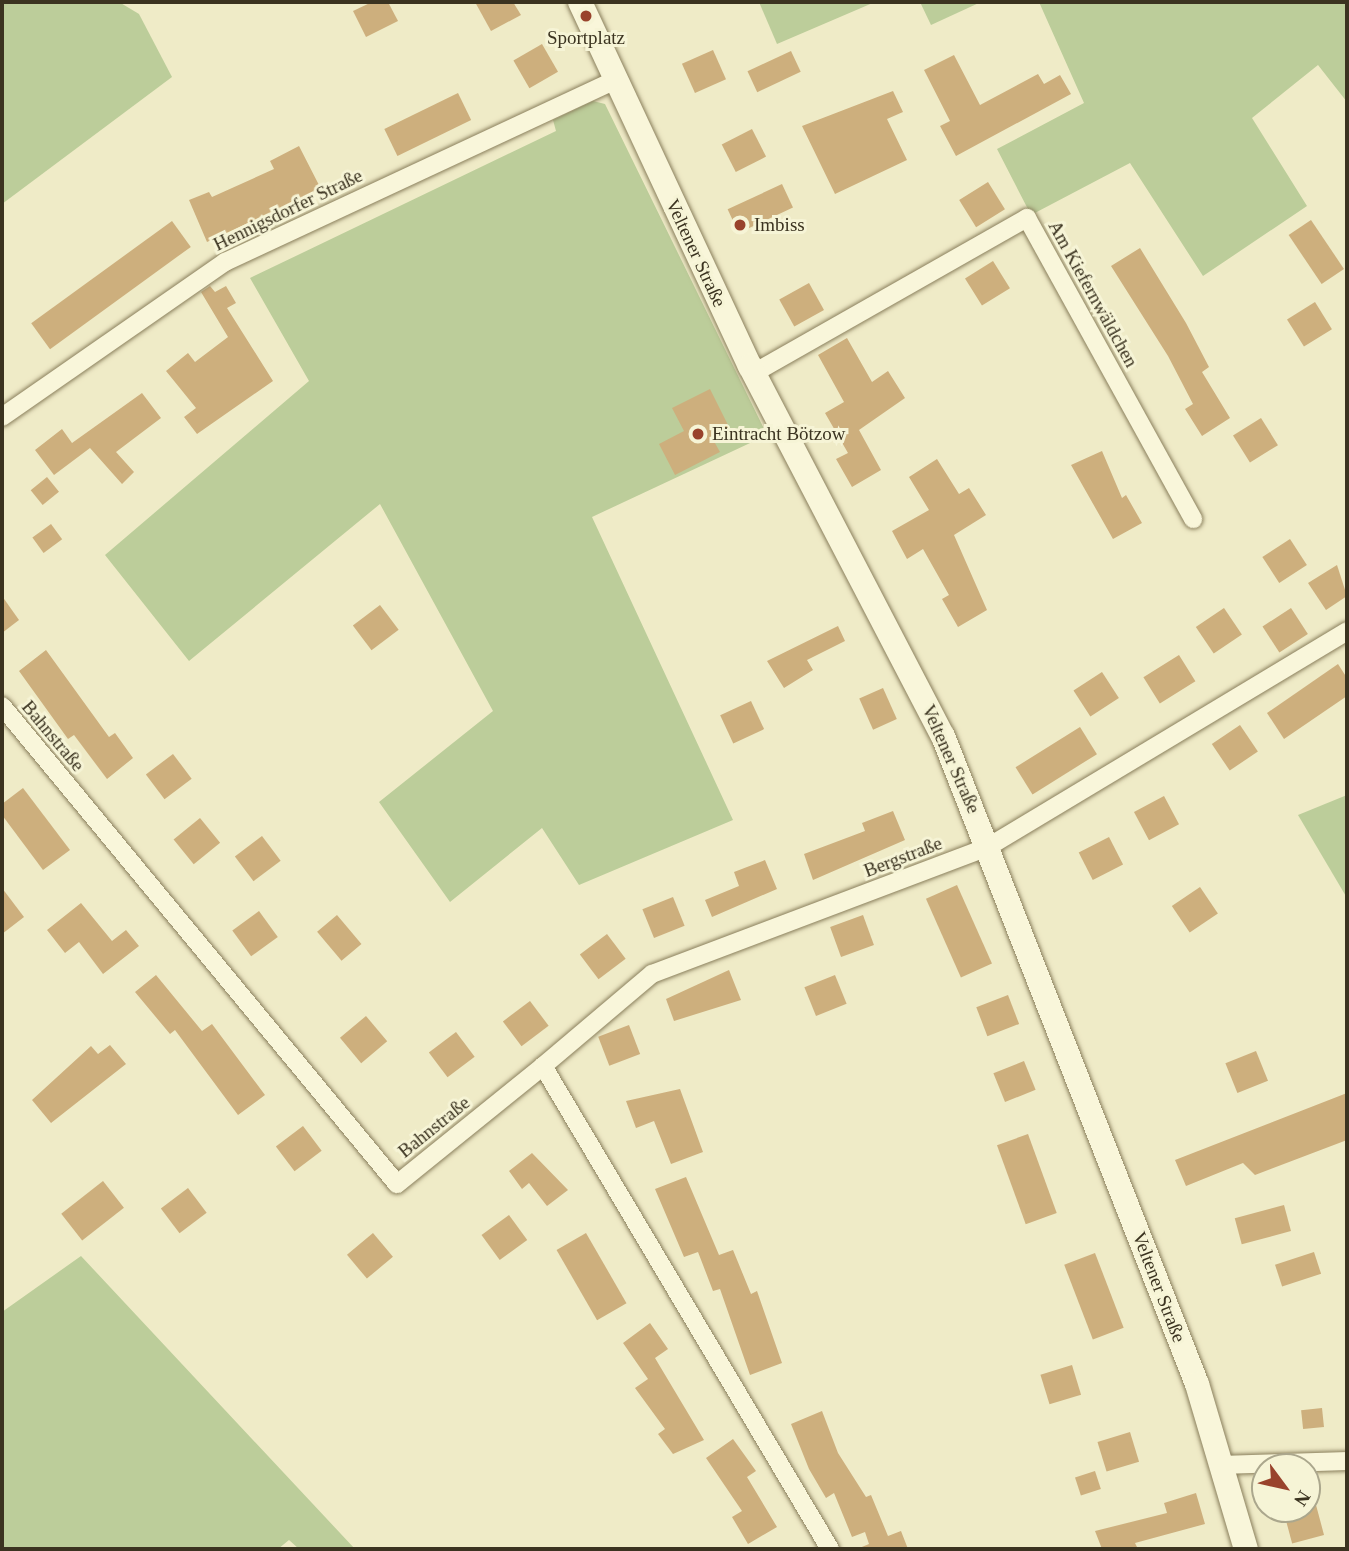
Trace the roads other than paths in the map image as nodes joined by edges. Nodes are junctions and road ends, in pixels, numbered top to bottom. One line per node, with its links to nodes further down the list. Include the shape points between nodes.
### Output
1 (580, 2): 2 (main road, Veltener Straße)
2 (615, 80): 3 (main road, Veltener Straße); 4 (street, Hennigsdorfer Straße, via 225,262)
3 (754, 373): 5 (street, Am Kiefernwäldchen, via 1027,218); 8 (main road, Veltener Straße, via 919,688)
4 (2, 418)
5 (1193, 519)
6 (1347, 631): 8 (street, Bergstraße)
7 (2, 706): 9 (street, Bahnstraße, via 397,1184)
8 (988, 847): 9 (street, Bergstraße, via 652,974); 11 (main road, Veltener Straße, via 1196,1384)
9 (543, 1066): 12 (street)
10 (1347, 1461): 11 (street)
11 (1221, 1465): 13 (main road, Veltener Straße)
12 (830, 1549)
13 (1246, 1549)

